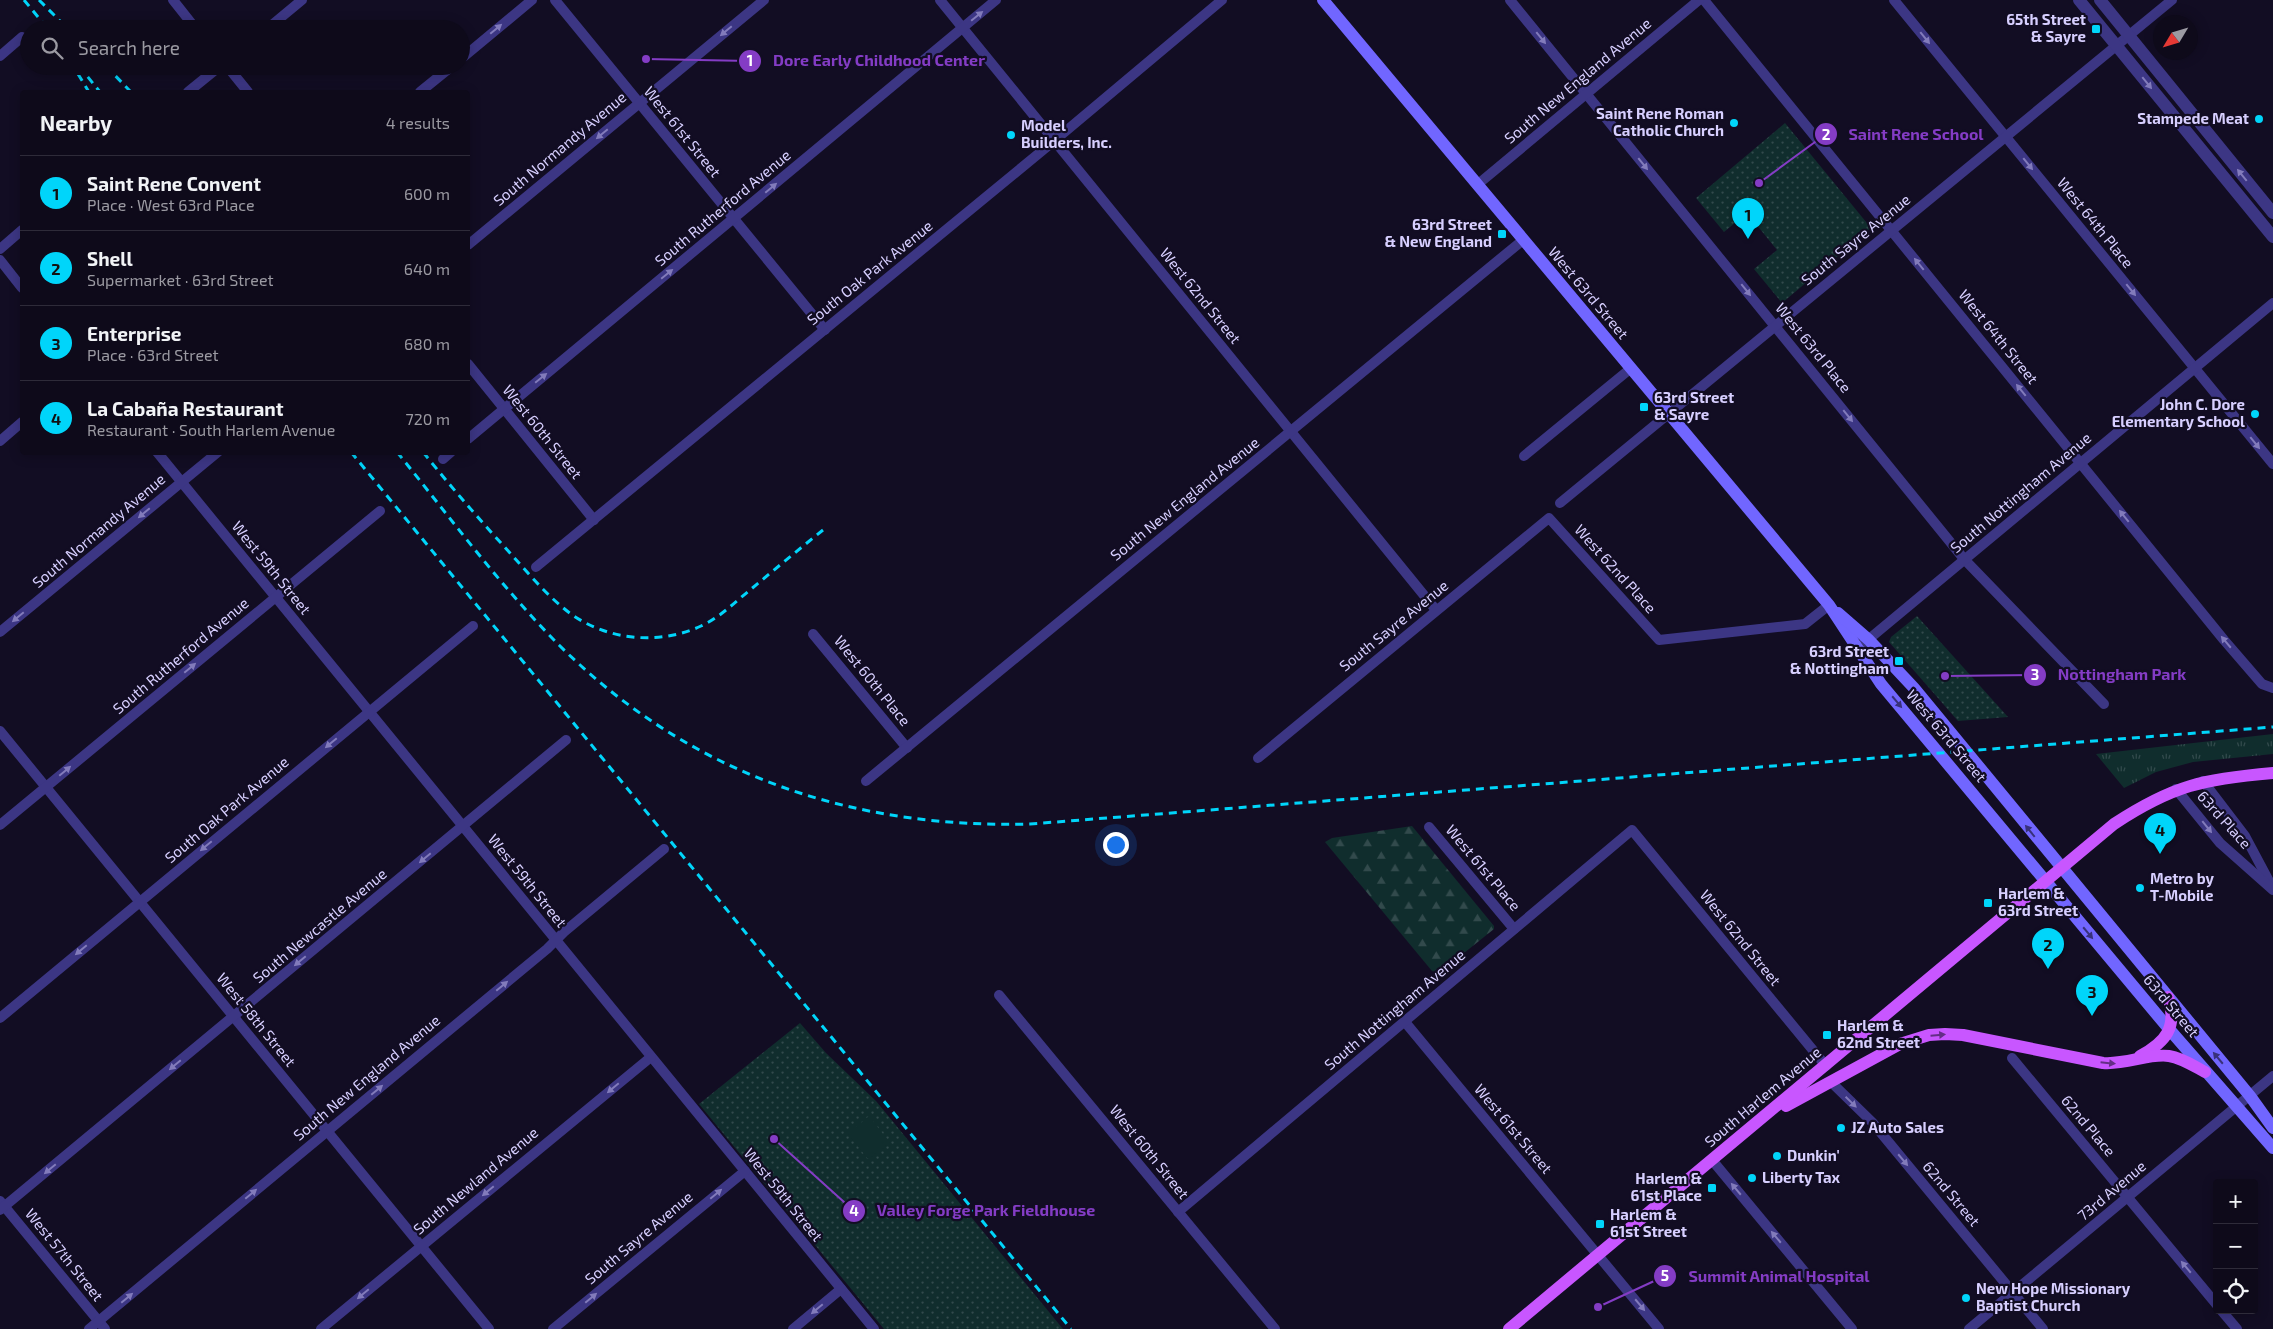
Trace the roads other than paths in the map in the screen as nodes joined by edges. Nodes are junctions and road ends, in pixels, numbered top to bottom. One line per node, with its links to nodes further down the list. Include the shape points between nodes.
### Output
1 (173, 0): 17 (street)
2 (302, 0): 18 (street)
3 (532, 0): 23 (street, one-way to 3)
4 (555, 0): 32 (street, West 61st Street)
5 (764, 0): 32 (street, South Normandy Avenue, one-way to 32)
6 (940, 0): 19 (street, West 62nd Street)
7 (996, 0): 19 (street, South Rutherford Avenue, one-way to 7)
8 (1222, 0): 34 (street, South Oak Park Avenue)
9 (1323, 0): 35 (main road, West 63rd Street)
10 (1510, 0): 31 (street, West 63rd Place, one-way to 31)
11 (1699, 0): 31 (street, South New England Avenue)
12 (1704, 0): 38 (street, West 64th Street)
13 (1894, 0): 33 (street, West 64th Place, one-way to 33)
14 (2079, 0): 22 (street)
15 (2100, 0): 20 (street)
16 (2172, 0): 20 (street, South Sayre Avenue)
17 (189, 20)
18 (277, 20)
19 (963, 28): 34 (street, West 62nd Street); 37 (street, South Rutherford Avenue, one-way to 19)
20 (2128, 36): 22 (street, South Sayre Avenue); 36 (street, one-way to 20)
21 (20, 39): 24 (street)
22 (2116, 46): 33 (street, South Sayre Avenue); 40 (street, one-way to 40)
23 (470, 51)
24 (0, 56)
25 (209, 75): 28 (street)
26 (234, 75): 29 (street)
27 (441, 75): 30 (street)
28 (190, 90)
29 (246, 90)
30 (422, 90)
31 (1586, 94): 35 (street, South New England Avenue); 47 (street, West 63rd Place, one-way to 47)
32 (639, 103): 37 (street, West 61st Street); 42 (street, South Normandy Avenue, one-way to 42)
33 (2006, 137): 38 (street, South Sayre Avenue); 50 (street, West 64th Place, one-way to 50)
34 (1054, 141): 48 (street, South Oak Park Avenue); 55 (street, West 62nd Street)
35 (1477, 185): 41 (main road, West 63rd Street)
36 (2273, 213)
37 (734, 219): 48 (street, West 61st Street); 52 (street, South Rutherford Avenue, one-way to 37)
38 (1892, 231): 47 (street, South Sayre Avenue); 63 (street, West 64th Street, one-way to 38)
39 (20, 232): 43 (street)
40 (2273, 237)
41 (1523, 240): 51 (main road, West 63rd Street); 55 (street, South New England Avenue)
42 (470, 243)
43 (0, 249)
44 (0, 260): 45 (street)
45 (20, 285)
46 (2273, 303): 50 (street, South Nottingham Avenue)
47 (1776, 326): 53 (street, South Sayre Avenue); 70 (street, West 63rd Place, one-way to 70)
48 (825, 330): 69 (street, South Oak Park Avenue)
49 (470, 366): 52 (street, West 60th Street)
50 (2195, 368): 63 (street, South Nottingham Avenue); 64 (street, West 64th Place, one-way to 64)
51 (1630, 369): 53 (main road, West 63rd Street); 61 (street)
52 (504, 409): 56 (street, South Rutherford Avenue); 69 (street, West 60th Street)
53 (1668, 414): 66 (street, South Sayre Avenue); 73 (main road, West 63rd Street)
54 (20, 424): 57 (street)
55 (1291, 432): 74 (street, West 62nd Street); 85 (street, South New England Avenue)
56 (470, 437)
57 (0, 441)
58 (159, 455): 65 (street, West 59th Street)
59 (214, 455): 65 (street, South Normandy Avenue)
60 (448, 455): 62 (street)
61 (1524, 456)
62 (443, 460)
63 (2081, 463): 70 (street, South Nottingham Avenue); 80 (street, West 64th Street, one-way to 63, via 2262,684 2240,660)
64 (2273, 464)
65 (181, 482): 72 (street, West 59th Street); 76 (street, South Normandy Avenue, one-way to 76)
66 (1560, 503)
67 (380, 510): 72 (street, South Rutherford Avenue)
68 (1549, 518): 73 (street, West 62nd Place, via 1659,640 1805,624); 74 (street, South Sayre Avenue)
69 (594, 520): 71 (street, South Oak Park Avenue)
70 (1964, 559): 78 (street, South Nottingham Avenue); 81 (street, West 63rd Place)
71 (536, 567)
72 (275, 597): 82 (street, West 59th Street); 92 (street, South Rutherford Avenue, one-way to 72)
73 (1829, 605): 78 (main road, West 63rd Street); 79 (main road, West 63rd Street)
74 (1436, 610): 86 (street, South Sayre Avenue)
75 (473, 626): 82 (street, South Oak Park Avenue)
76 (0, 632)
77 (814, 634): 85 (street, West 60th Place)
78 (1869, 640): 79 (street, South Nottingham Avenue); 99 (main road, West 63rd Street, one-way to 78, via 1914,688)
79 (1857, 650): 100 (main road, West 63rd Street, one-way to 100, via 1881,684)
80 (2273, 688)
81 (2104, 704)
82 (369, 712): 95 (street, West 59th Street); 102 (street, South Oak Park Avenue, one-way to 102)
83 (0, 731): 92 (street, West 58th Street)
84 (566, 740): 95 (street, South Newcastle Avenue)
85 (907, 748): 90 (street, South New England Avenue)
86 (1258, 758)
87 (2273, 774): 88 (main road, South Harlem Avenue)
88 (2253, 775): 89 (main road); 91 (main road, South Harlem Avenue)
89 (2273, 778)
90 (866, 781)
91 (2203, 781): 93 (main road, South Harlem Avenue); 101 (street, 63rd Place, via 2245,836)
92 (46, 787): 94 (street, South Rutherford Avenue); 102 (street, West 58th Street)
93 (2176, 790): 99 (main road, South Harlem Avenue, via 2114,824); 101 (street, 63rd Place, one-way to 101, via 2220,843)
94 (0, 825)
95 (463, 827): 104 (street, West 59th Street); 107 (street, South Newcastle Avenue, one-way to 107)
96 (1430, 827): 103 (street, West 61st Place)
97 (1632, 830): 103 (street, South Nottingham Avenue); 114 (street, West 62nd Street)
98 (664, 849): 104 (street, South New England Avenue)
99 (2061, 869): 100 (main road, South Harlem Avenue); 106 (main road, 63rd Street)
100 (2046, 883): 110 (main road, 63rd Street, one-way to 110); 114 (main road, South Harlem Avenue)
101 (2273, 889)
102 (140, 902): 107 (street, West 58th Street); 108 (street, South Oak Park Avenue, one-way to 108)
103 (1514, 929): 109 (street, South Nottingham Avenue)
104 (556, 940): 111 (street, West 59th Street); 122 (street, South New England Avenue, one-way to 104)
105 (1000, 995): 128 (street, West 60th Street)
106 (2168, 998): 110 (main road, via 2173,1012); 118 (main road, 63rd Street, one-way to 106)
107 (234, 1016): 122 (street, West 58th Street); 127 (street, South Newcastle Avenue, one-way to 127)
108 (0, 1018)
109 (1405, 1022): 128 (street, South Nottingham Avenue); 130 (street, West 61st Street)
110 (2169, 1029): 113 (main road, via 2153,1049); 115 (main road, 63rd Street)
111 (651, 1057): 125 (street, West 59th Street); 129 (street, South Newland Avenue, one-way to 129)
112 (2012, 1058): 126 (street, 62nd Place)
113 (2129, 1062): 115 (main road, via 2169,1056); 117 (main road, one-way to 113, via 1900,1044 1945,1034 2103,1063)
114 (1826, 1066): 120 (main road, South Harlem Avenue)
115 (2205, 1072): 119 (main road, 63rd Street)
116 (2273, 1076): 118 (street, 73rd Avenue)
117 (1831, 1082): 120 (main road); 132 (street, 62nd Street, one-way to 132, via 1872,1122)
118 (2250, 1096): 119 (street, 73rd Avenue); 121 (main road, 63rd Street)
119 (2236, 1108): 123 (main road, 63rd Street); 126 (street, 73rd Avenue)
120 (1762, 1119): 124 (main road, South Harlem Avenue)
121 (2273, 1128)
122 (327, 1131): 129 (street, West 58th Street); 135 (street, South New England Avenue, one-way to 122)
123 (2273, 1148)
124 (1712, 1160): 130 (main road, South Harlem Avenue); 145 (street, one-way to 124)
125 (745, 1171): 131 (street, West 59th Street); 139 (street, South Sayre Avenue, one-way to 125)
126 (2128, 1197): 132 (street, 73rd Avenue); 133 (street, 62nd Place, one-way to 126)
127 (2, 1206): 135 (street, West 57th Street)
128 (1178, 1212): 142 (street, West 60th Street)
129 (422, 1246): 137 (street, South Newland Avenue, one-way to 137); 138 (street, West 58th Street)
130 (1598, 1255): 143 (main road, South Harlem Avenue); 144 (street, West 61st Street, one-way to 144)
131 (842, 1289): 140 (street, one-way to 140); 141 (street, West 59th Street)
132 (2013, 1293): 146 (street, 73rd Avenue); 147 (street, 62nd Street)
133 (2213, 1300)
134 (2224, 1314): 148 (street)
135 (102, 1325): 136 (street, South New England Avenue)
136 (89, 1329)
137 (321, 1329)
138 (489, 1329)
139 (553, 1329)
140 (793, 1329)
141 (874, 1329)
142 (1274, 1329)
143 (1509, 1329)
144 (1659, 1329)
145 (1852, 1329)
146 (1969, 1329)
147 (2043, 1329)
148 (2237, 1329)

